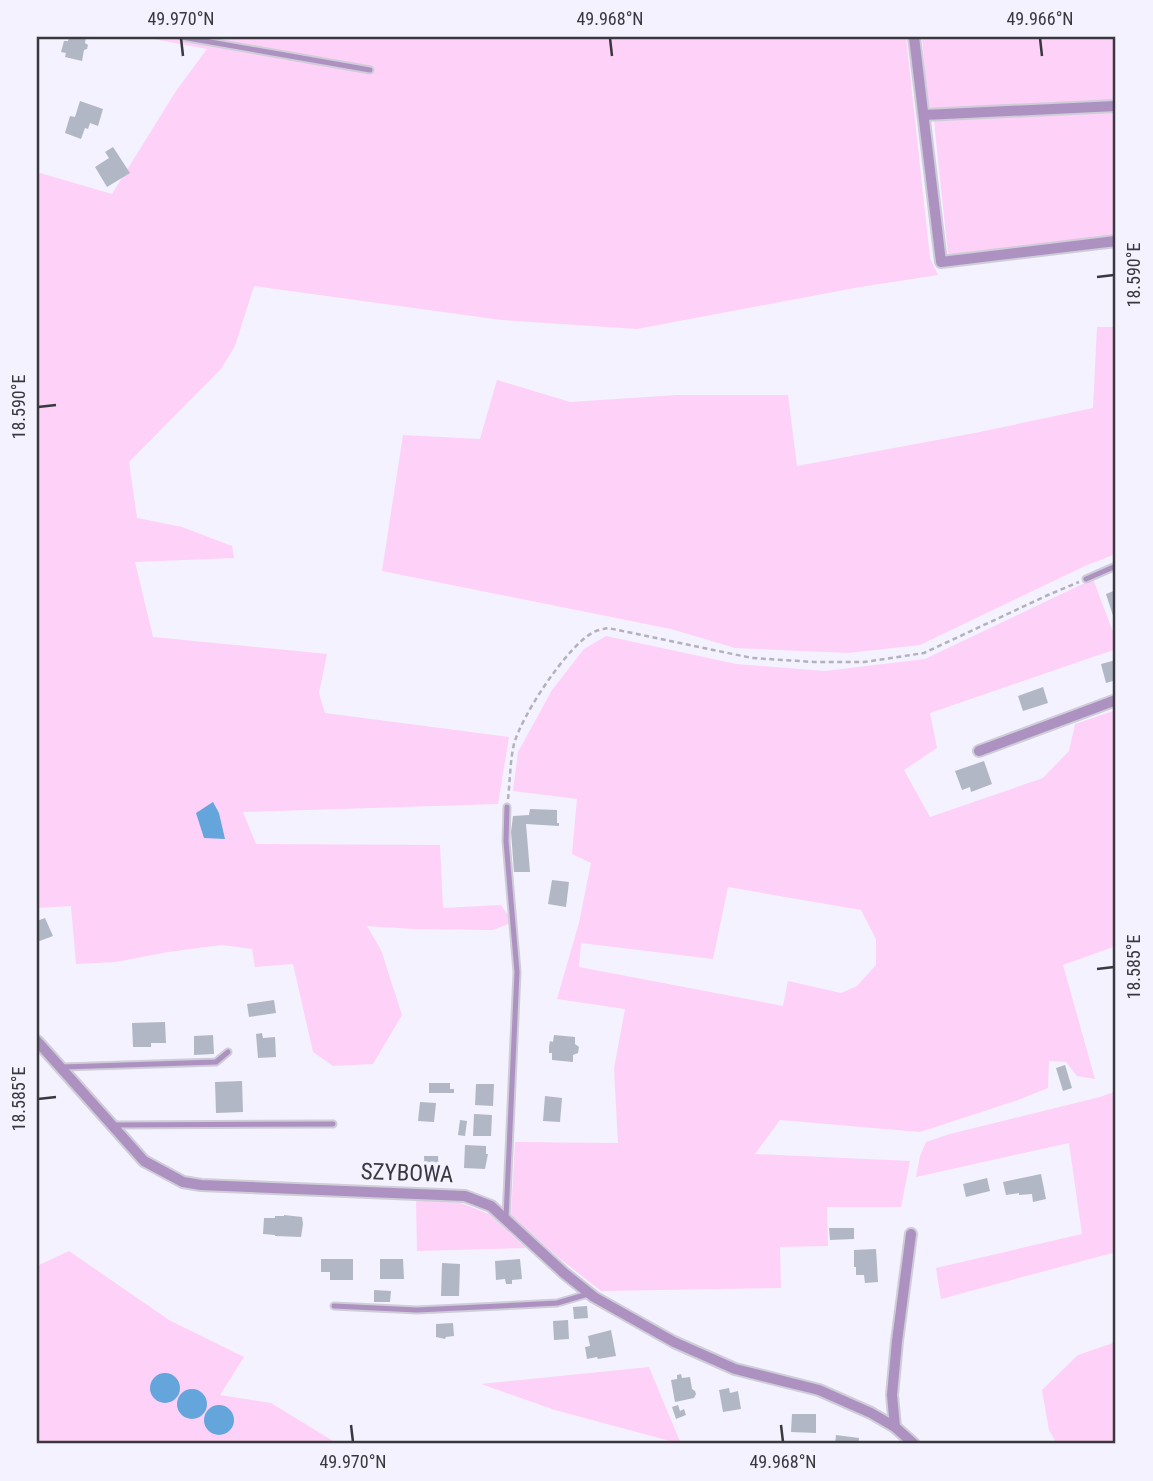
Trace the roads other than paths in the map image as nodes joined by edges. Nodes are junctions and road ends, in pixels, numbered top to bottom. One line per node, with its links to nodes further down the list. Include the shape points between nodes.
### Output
1 (182, 37): 3 (lane)
2 (914, 37): 5 (street)
3 (370, 70)
4 (1116, 106): 5 (street)
5 (924, 115): 6 (street, via 942,262)
6 (1116, 241)
7 (1116, 566): 8 (lane)
8 (1086, 579)
9 (1116, 700): 10 (street)
10 (979, 751)
11 (507, 807): 17 (lane, via 517,972)
12 (37, 1041): 14 (street, SZYBOWA)
13 (228, 1052): 14 (lane, via 216,1062)
14 (60, 1067): 16 (street, SZYBOWA)
15 (333, 1124): 16 (lane)
16 (113, 1125): 17 (street, SZYBOWA, via 144,1161 183,1182 465,1196 491,1206)
17 (506, 1219): 19 (street, SZYBOWA)
18 (911, 1234): 21 (street, via 892,1395)
19 (590, 1294): 20 (lane, via 557,1303 506,1306 417,1310); 21 (street, SZYBOWA, via 698,1353 735,1369 819,1390)
20 (334, 1306)
21 (895, 1427): 22 (street, SZYBOWA)
22 (914, 1444)

